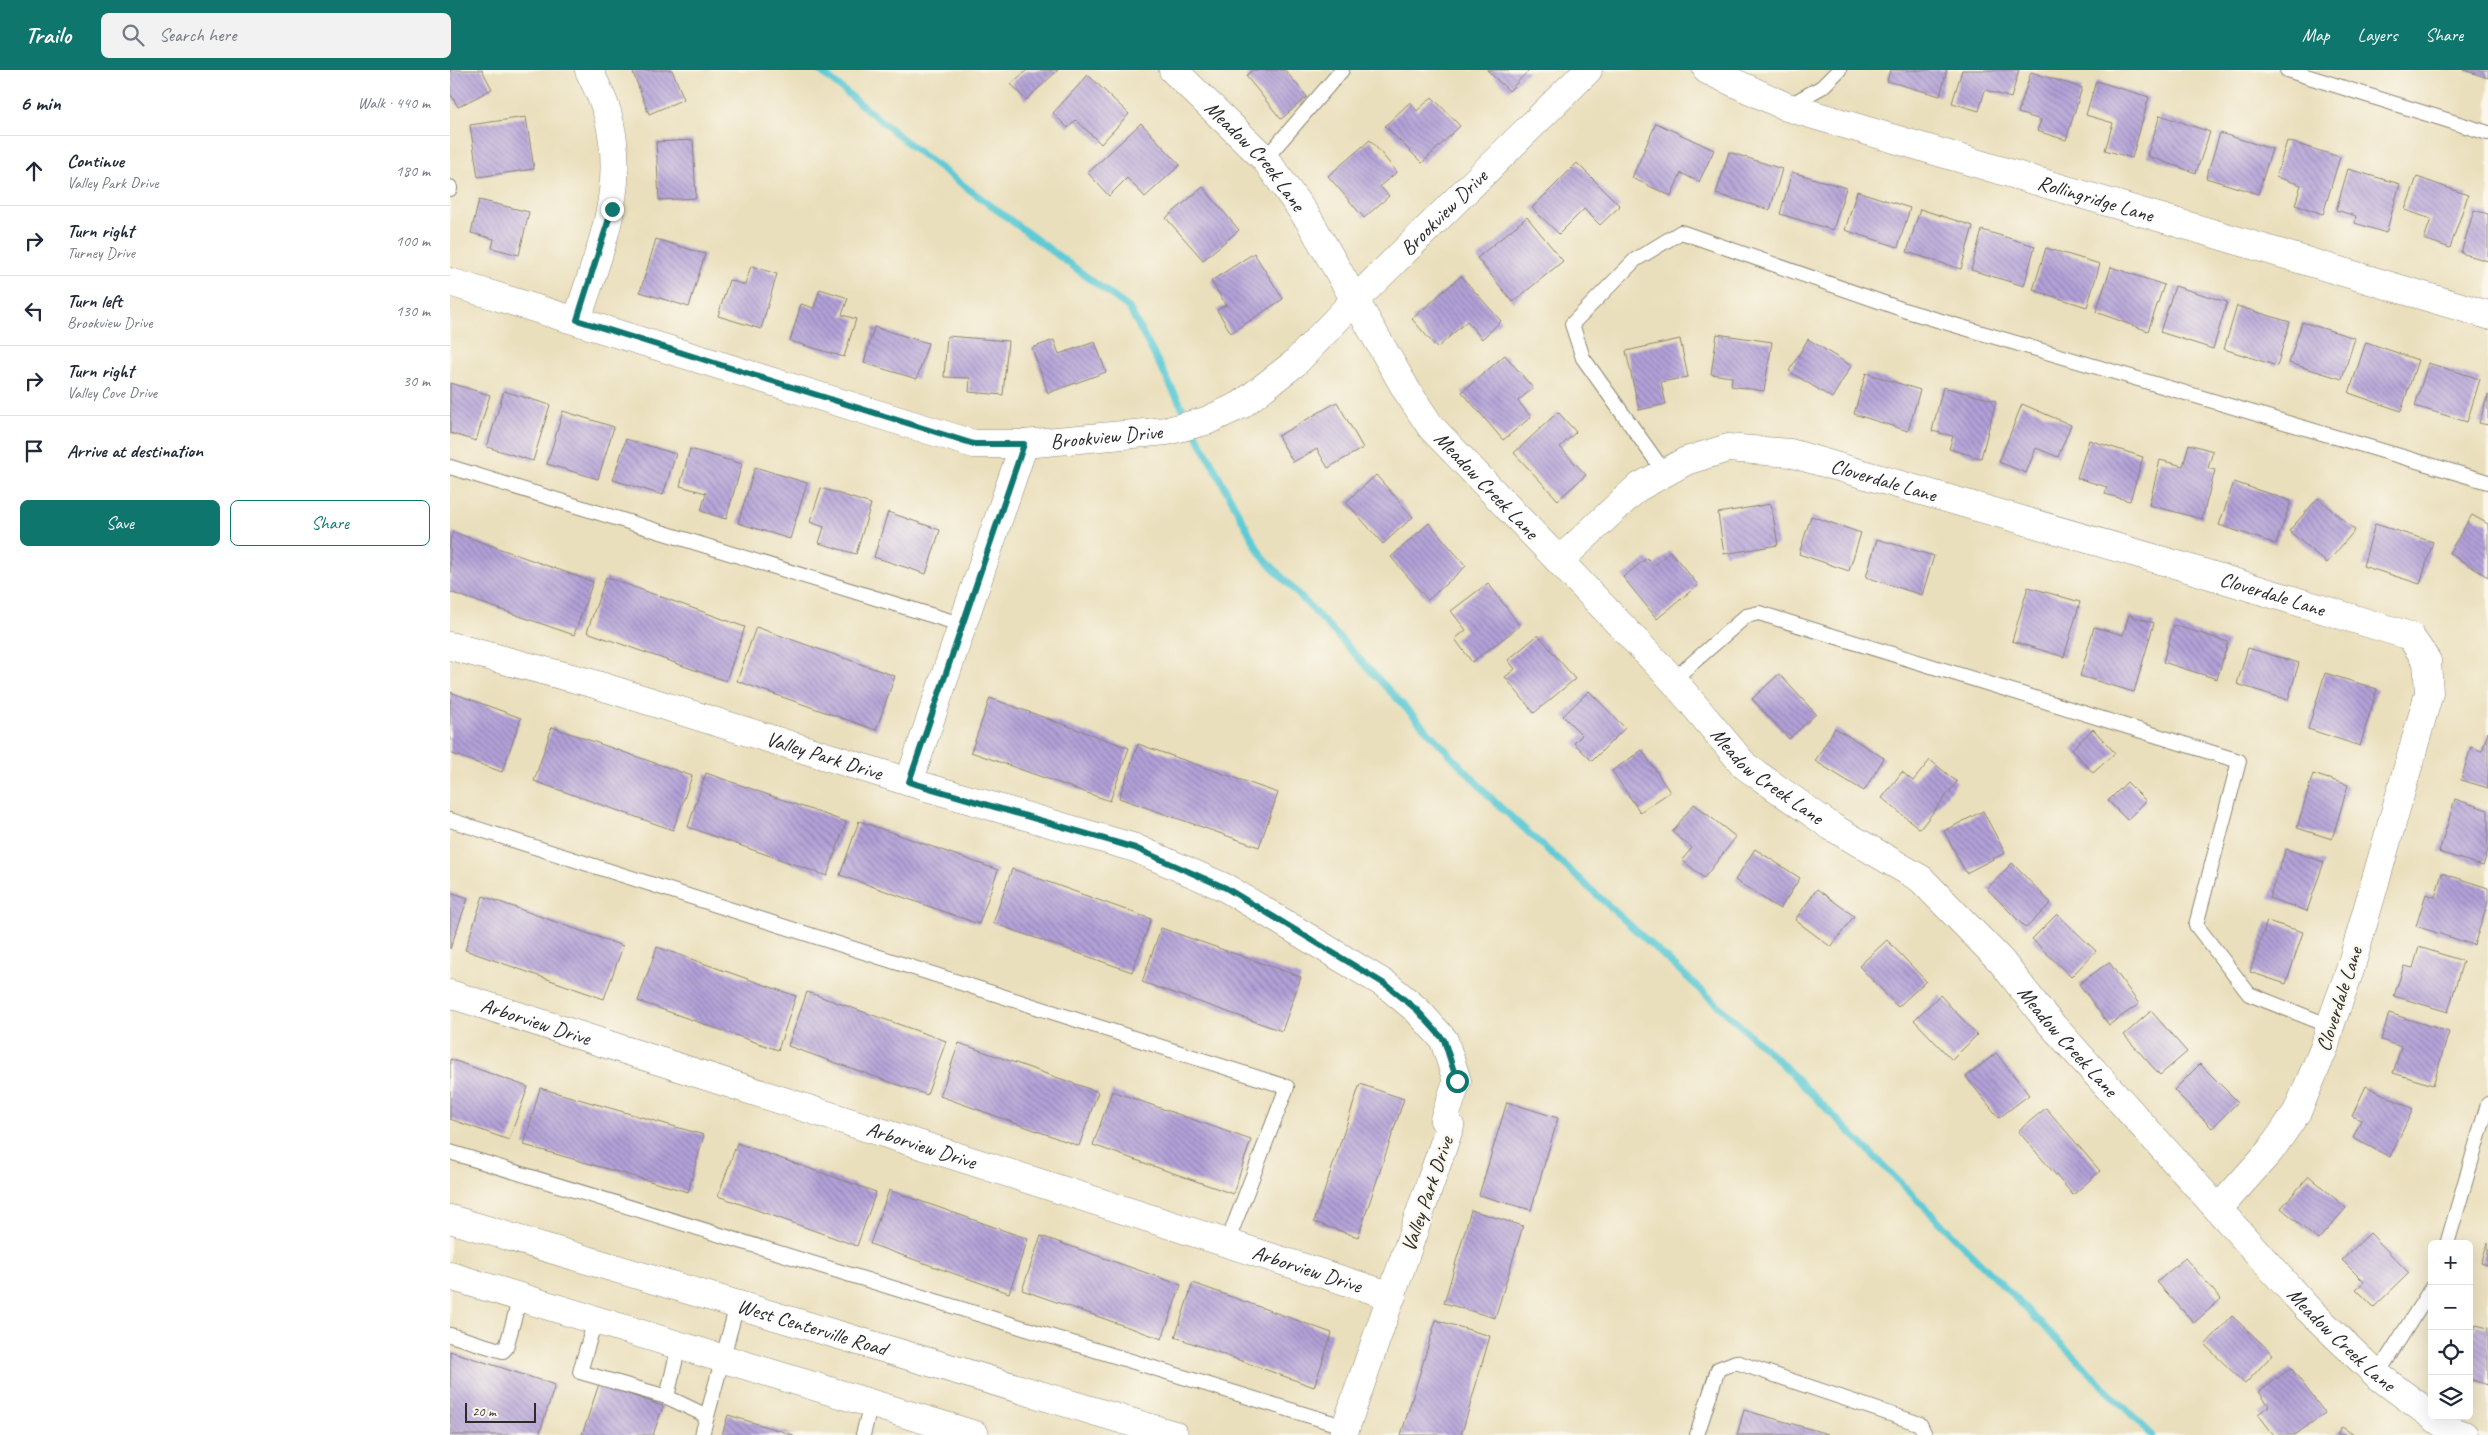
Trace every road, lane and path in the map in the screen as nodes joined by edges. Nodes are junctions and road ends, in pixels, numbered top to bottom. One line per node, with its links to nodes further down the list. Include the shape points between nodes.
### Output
1 (590, 70): 14 (street, via 607,112 616,166 612,209)
2 (1173, 70): 10 (street, Meadow Creek Lane)
3 (1342, 70): 10 (lane)
4 (1588, 70): 12 (street, Brookview Drive)
5 (1707, 70): 8 (street, Rollingridge Lane)
6 (1839, 70): 8 (lane, via 1822,87)
7 (2287, 70): 9 (lane)
8 (1787, 107): 13 (street, Rollingridge Lane)
9 (2488, 133)
10 (1265, 159): 12 (street, Meadow Creek Lane, via 1309,220)
11 (450, 282): 14 (street, Brookview Drive)
12 (1355, 300): 15 (street, Brookview Drive, via 1295,363 1240,405 1206,421 1167,431); 19 (street, Meadow Creek Lane, via 1431,427)
13 (2488, 315)
14 (577, 320): 15 (street, Brookview Drive, via 974,444)
15 (1024, 444): 20 (street)
16 (450, 467): 20 (lane)
17 (1665, 474): 18 (lane, via 1584,358 1572,324 1635,260 1681,232 1907,311); 19 (street, Cloverdale Lane, via 1637,488); 26 (street, Cloverdale Lane, via 1686,461 1728,448 1790,453 2410,636 2427,661 2429,693 2350,970)
18 (2488, 482)
19 (1560, 560): 22 (street, Meadow Creek Lane)
20 (963, 625): 23 (street)
21 (450, 646): 23 (street, Valley Park Drive, via 591,683)
22 (1673, 680): 26 (lane, via 1746,616 1759,613 2239,761 2196,925 2249,994); 29 (street, Meadow Creek Lane, via 1745,766 1832,827 1922,879 2001,961 2044,1016)
23 (909, 782): 35 (street, Valley Park Drive, via 1135,848 1226,888 1388,986 1417,1010 1444,1040 1457,1081 1444,1120 1450,1126)
24 (450, 820): 32 (lane, via 1288,1087)
25 (450, 994): 32 (street, Arborview Drive)
26 (2330, 1026): 29 (street, Cloverdale Lane, via 2325,1046 2296,1112 2270,1151)
27 (2488, 1104): 31 (lane)
28 (450, 1152): 46 (lane)
29 (2218, 1209): 42 (street, Meadow Creek Lane, via 2308,1309)
30 (450, 1219): 37 (street, West Centerville Road)
31 (2448, 1240)
32 (1227, 1243): 35 (street, Arborview Drive)
33 (450, 1276): 36 (street)
34 (2428, 1293): 42 (lane)
35 (1392, 1296): 46 (street, Valley Park Drive)
36 (520, 1297): 38 (street); 39 (lane, via 503,1351)
37 (737, 1305): 41 (lane); 50 (street, West Centerville Road)
38 (595, 1320): 40 (street); 43 (lane, via 580,1372)
39 (450, 1335)
40 (679, 1345): 41 (street); 43 (lane)
41 (723, 1358): 44 (street); 45 (lane)
42 (2377, 1375): 53 (street, Meadow Creek Lane, via 2451,1430)
43 (667, 1397): 45 (lane)
44 (871, 1403): 48 (lane); 49 (street)
45 (707, 1416): 47 (lane)
46 (1345, 1431)
47 (702, 1435)
48 (863, 1435)
49 (975, 1435)
50 (1174, 1435)
51 (1696, 1435): 52 (lane, via 1718,1369 1736,1362 1920,1424)
52 (1925, 1435)
53 (2464, 1435)

